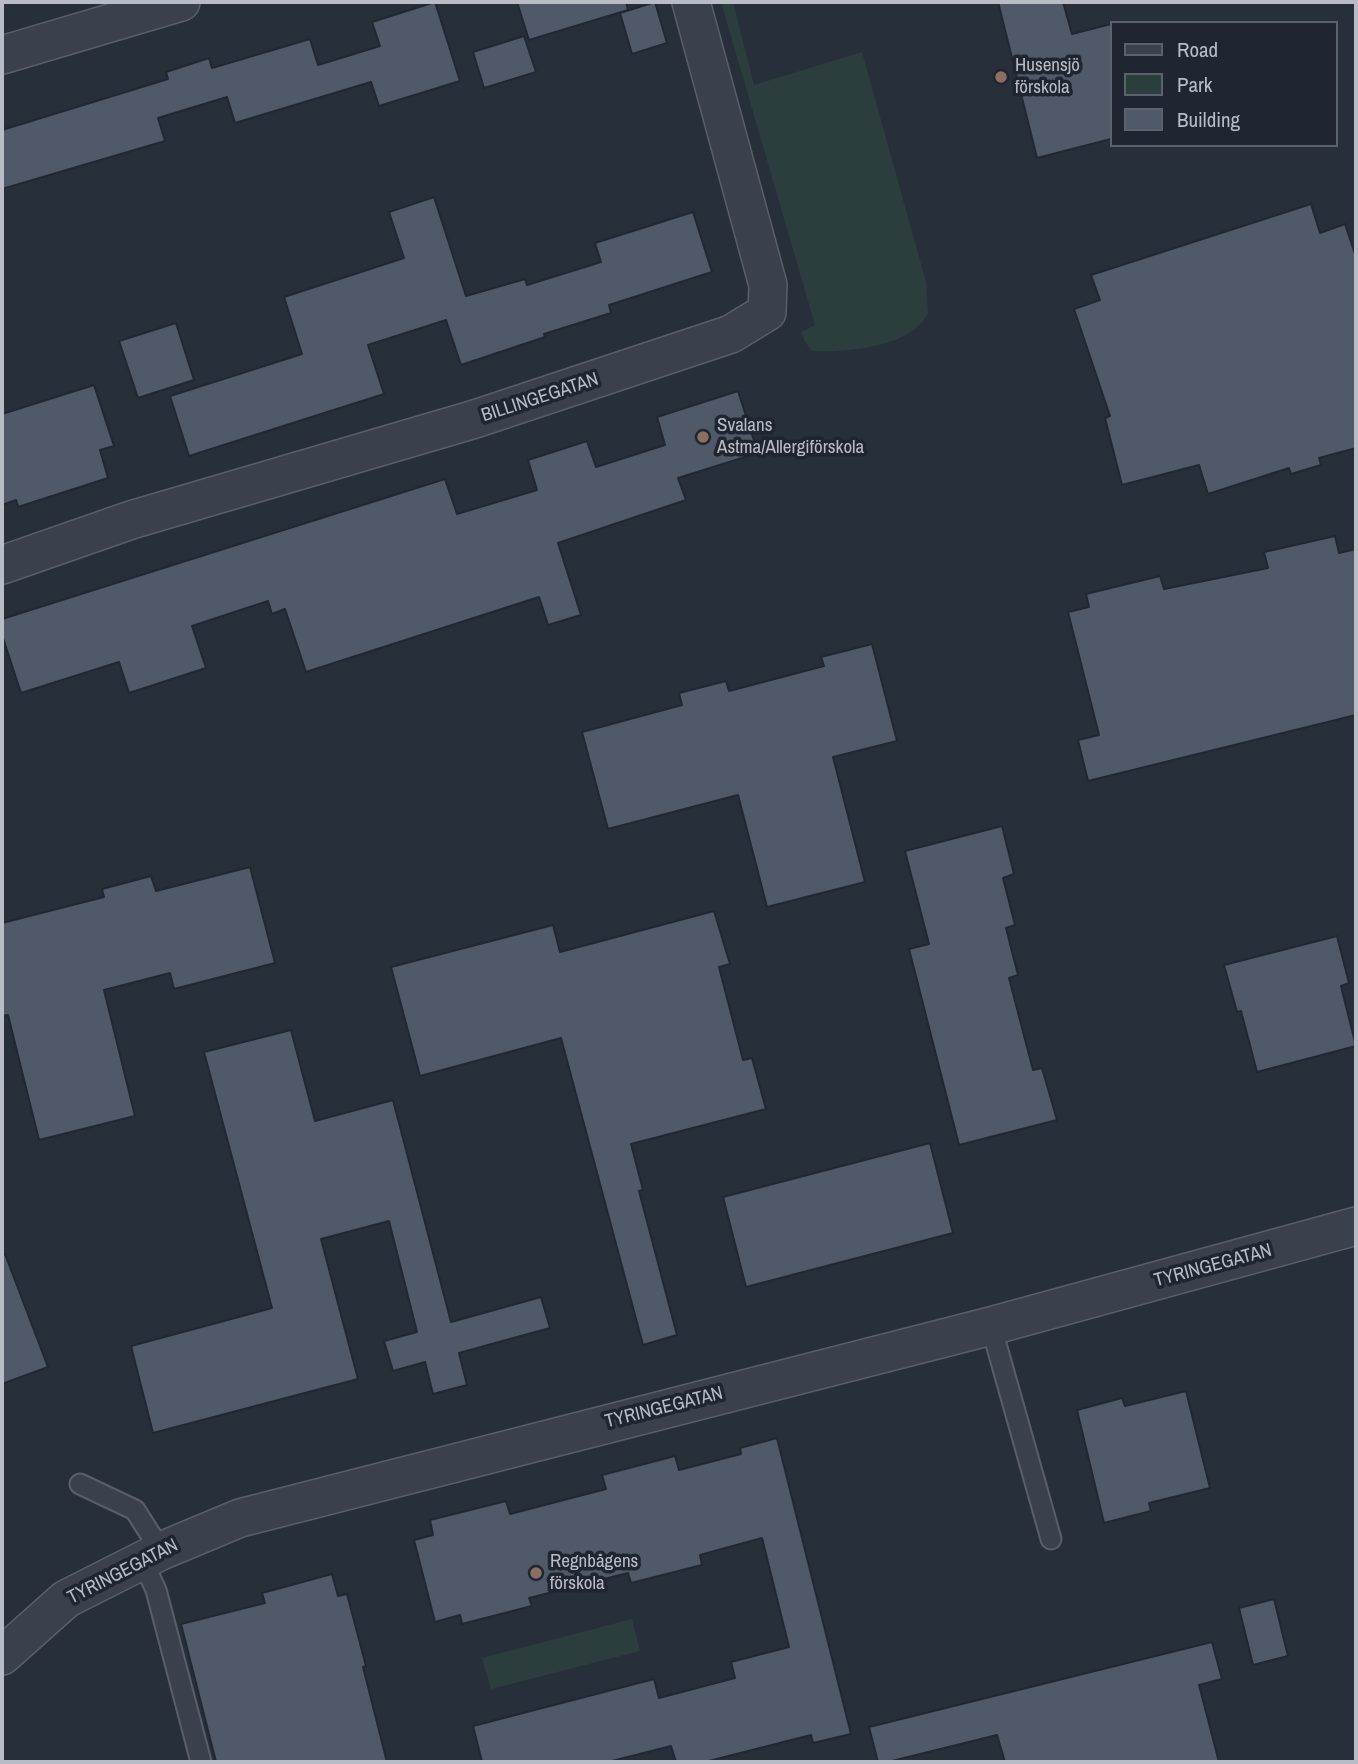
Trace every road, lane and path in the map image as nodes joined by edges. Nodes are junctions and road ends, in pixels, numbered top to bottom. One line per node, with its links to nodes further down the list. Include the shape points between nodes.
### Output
1 (181, 2): 3 (street)
2 (691, 2): 4 (street, BILLINGEGATAN, via 768,285 767,312 731,334 475,419 131,520)
3 (2, 55)
4 (2, 565)
5 (1356, 1226): 6 (street, TYRINGEGATAN)
6 (991, 1326): 8 (lane); 9 (street, TYRINGEGATAN, via 240,1518)
7 (80, 1484): 9 (lane, via 135,1510)
8 (1051, 1539)
9 (151, 1555): 10 (street, TYRINGEGATAN, via 66,1599); 11 (lane)
10 (2, 1656)
11 (201, 1762)

